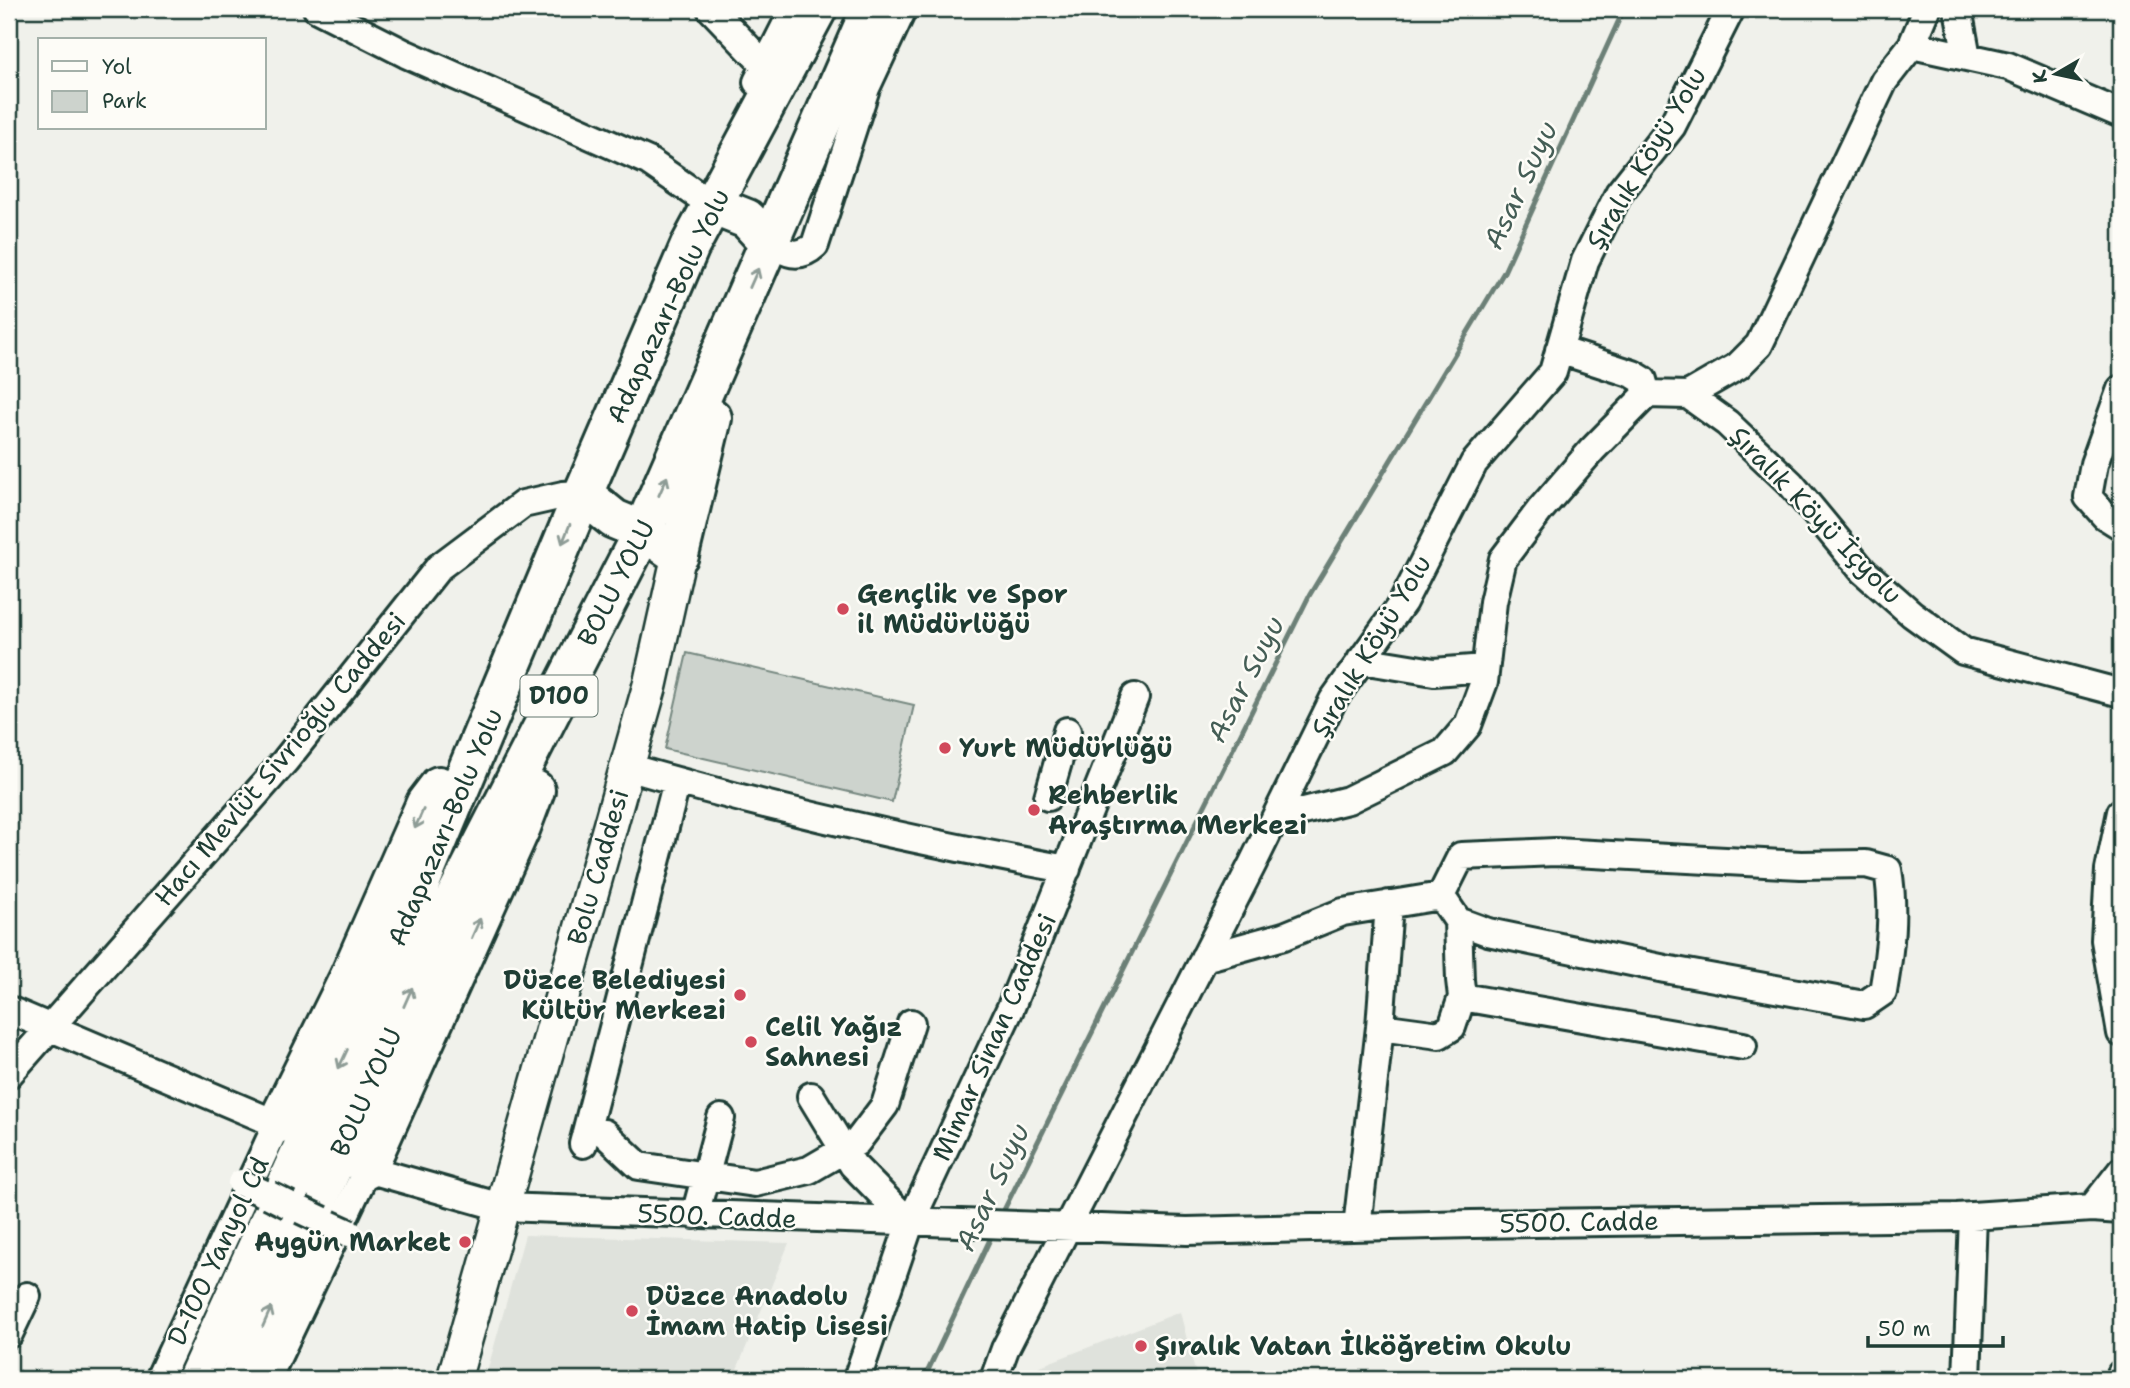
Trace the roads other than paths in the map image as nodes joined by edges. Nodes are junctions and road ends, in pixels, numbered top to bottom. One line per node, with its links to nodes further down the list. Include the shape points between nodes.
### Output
1 (317, 9): 14 (street, via 405,54 648,161)
2 (711, 9): 12 (street)
3 (794, 9): 12 (street)
4 (817, 9): 12 (highway, Adapazarı-Bolu Yolu / D100)
5 (871, 9): 15 (highway, BOLU YOLU / D100)
6 (903, 9): 15 (street, via 866,88 815,245 795,255)
7 (1731, 9): 17 (street, Şıralık Köyü Yolu, via 1672,126 1619,193 1585,261)
8 (1927, 9): 10 (street)
9 (1958, 9): 11 (street)
10 (1912, 45): 11 (street); 20 (street, via 1884,81 1759,345 1738,366)
11 (1967, 57): 13 (street, via 2008,66)
12 (771, 73): 14 (highway, Adapazarı-Bolu Yolu / D100)
13 (2121, 114)
14 (704, 200): 15 (highway, via 747,219); 21 (highway, Adapazarı-Bolu Yolu / D100, via 690,246)
15 (769, 243): 16 (highway, BOLU YOLU / D100, one-way to 15)
16 (736, 320): 23 (highway, BOLU YOLU / D100, one-way to 16); 24 (highway)
17 (1559, 350): 19 (street, via 1633,374 1643,380); 25 (street, Şıralık Köyü Yolu, via 1553,372 1474,463 1403,603)
18 (2121, 389): 22 (street, via 2094,464 2088,497)
19 (1647, 394): 20 (street); 26 (street, via 1592,450 1503,559)
20 (1688, 395): 27 (street, Şıralık Köyü İçyolu, via 1727,423 1791,484 1863,571 1963,651)
21 (573, 494): 23 (highway); 30 (highway, Adapazarı-Bolu Yolu / D100, one-way to 30); 46 (street, Hacı Mevlüt Sivrioğlu Caddesi, via 523,504 439,567 285,761)
22 (2121, 526)
23 (643, 531): 24 (highway); 29 (highway, BOLU YOLU / D100)
24 (680, 555): 32 (main road, Bolu Caddesi)
25 (1361, 660): 26 (street, via 1434,672); 36 (street, Şıralık Köyü Yolu, via 1333,700)
26 (1485, 668): 36 (street, via 1468,726 1444,752 1348,800)
27 (2121, 693)
28 (1135, 697): 37 (street, Mimar Sinan Caddesi)
29 (548, 718): 54 (highway, one-way to 29, via 521,827 540,777); 72 (highway, BOLU YOLU / D100, one-way to 29, via 424,959)
30 (488, 724): 52 (highway, one-way to 52, via 426,803 349,978); 71 (highway, Adapazarı-Bolu Yolu / D100, one-way to 71, via 383,972)
31 (1067, 731): 34 (street)
32 (627, 767): 33 (street); 58 (main road, Bolu Caddesi)
33 (677, 781): 37 (street, via 932,844); 56 (street, via 593,1139 639,1166)
34 (1048, 797)
35 (2121, 812): 47 (street, via 2109,870 2105,940)
36 (1275, 818): 41 (street, Şıralık Köyü Yolu)
37 (1067, 869): 63 (street, Mimar Sinan Caddesi)
38 (1441, 896): 39 (street); 40 (street); 40 (street, via 1461,856 1555,852 1801,865 1866,864 1888,870 1892,897 1891,948 1883,992 1864,1005 1665,969 1488,932)
39 (1388, 904): 41 (street, via 1343,912 1284,936); 45 (street)
40 (1458, 921): 42 (street)
41 (1205, 958): 64 (street, Şıralık Köyü Yolu)
42 (1462, 997): 45 (street, via 1452,1027 1439,1035); 48 (street)
43 (9, 1010): 46 (street)
44 (911, 1023): 53 (street, via 885,1105 857,1142)
45 (1380, 1027): 65 (street)
46 (50, 1028): 49 (street, Hacı Mevlüt Sivrioğlu Caddesi); 52 (street)
47 (2121, 1033)
48 (1743, 1046)
49 (9, 1074)
50 (811, 1097): 53 (street)
51 (722, 1118): 56 (street)
52 (277, 1124): 70 (street, D-100 Yanyol Cd)
53 (844, 1150): 56 (street, via 810,1170 755,1183); 63 (street, via 853,1165)
54 (367, 1169): 58 (street, 5500. Cadde); 73 (street)
55 (2121, 1171): 59 (street)
56 (706, 1176): 61 (street)
57 (258, 1190): 66 (street, bridge)
58 (501, 1207): 61 (street, 5500. Cadde); 74 (main road, Bolu Caddesi)
59 (2092, 1208): 60 (street, 5500. Cadde); 62 (street, 5500. Cadde)
60 (2121, 1210)
61 (695, 1215): 63 (street, 5500. Cadde)
62 (1973, 1216): 65 (street, 5500. Cadde); 77 (street)
63 (921, 1223): 64 (street, 5500. Cadde); 75 (street, Mimar Sinan Caddesi)
64 (1068, 1227): 65 (street, 5500. Cadde, via 1187,1231); 76 (street, Şıralık Köyü Yolu)
65 (1357, 1227)
66 (349, 1233)
67 (27, 1296): 68 (street)
68 (9, 1334)
69 (2121, 1374): 78 (street)
70 (159, 1379)
71 (197, 1379)
72 (239, 1379)
73 (267, 1379)
74 (454, 1379)
75 (857, 1379)
76 (994, 1379)
77 (1967, 1379)
78 (2119, 1379)

